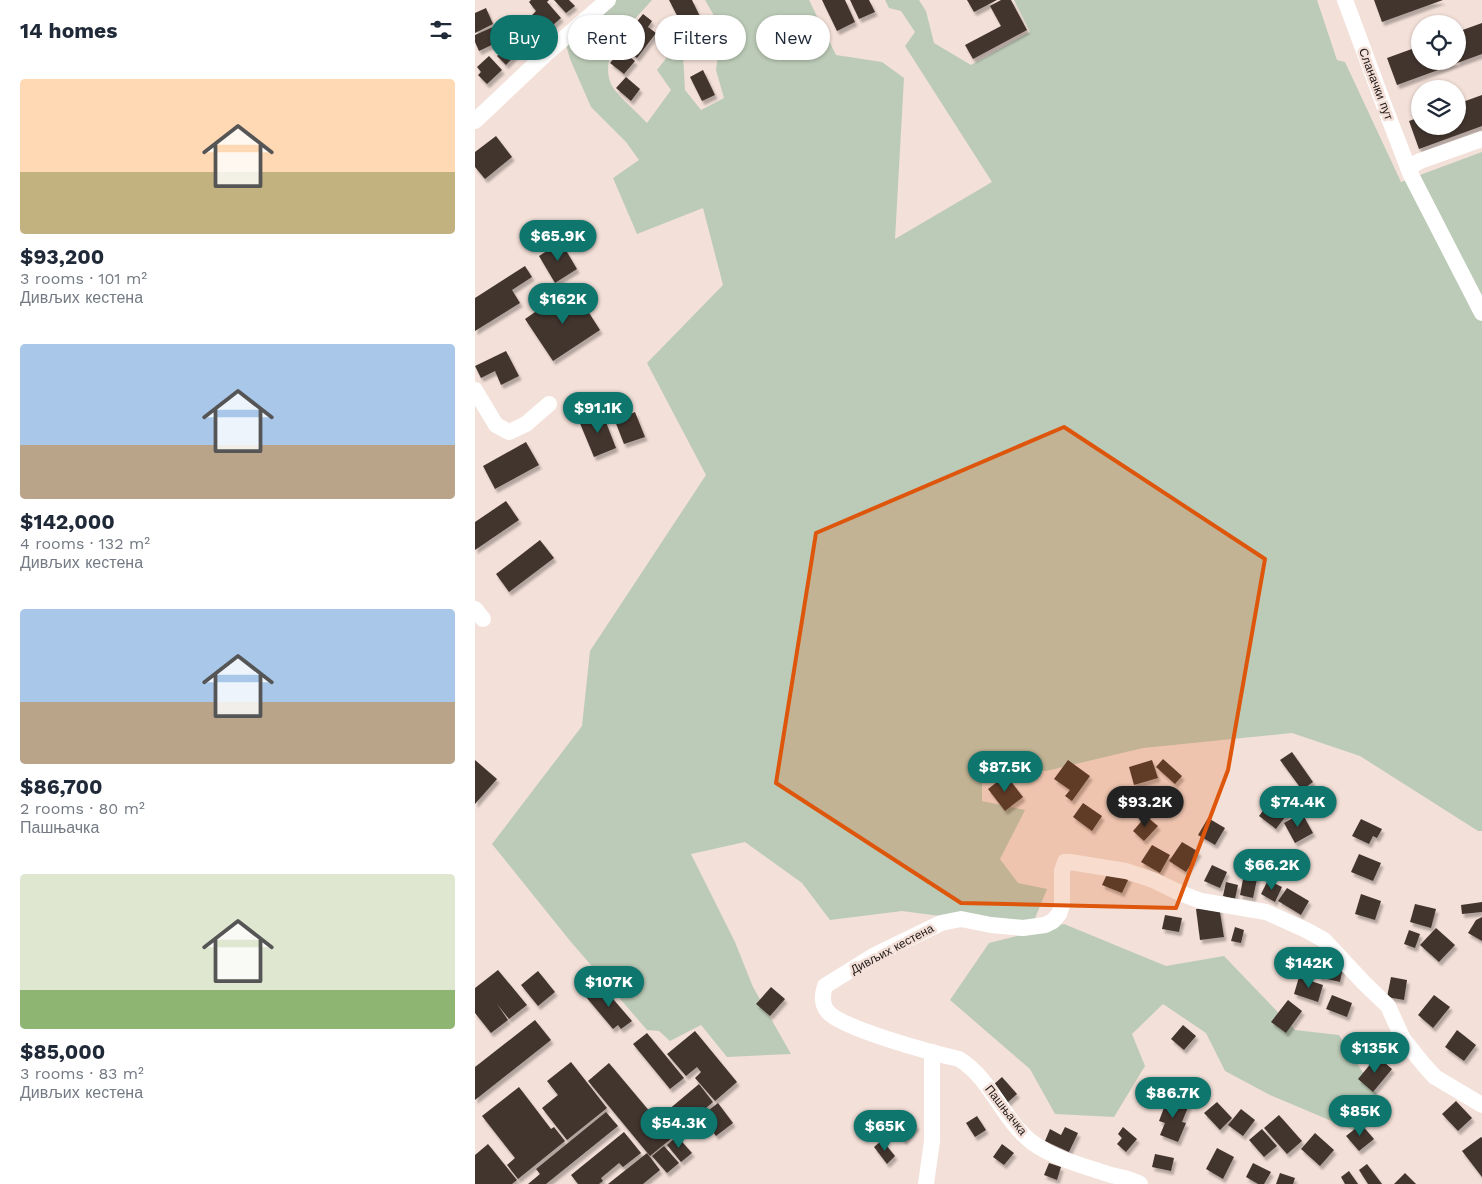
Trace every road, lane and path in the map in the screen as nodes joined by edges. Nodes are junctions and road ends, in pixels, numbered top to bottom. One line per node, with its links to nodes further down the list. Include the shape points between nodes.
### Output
1 (608, 0): 3 (street)
2 (1345, 0): 5 (street, Сланачки пут)
3 (475, 122)
4 (1482, 139): 5 (street, via 1420,162)
5 (1410, 172): 6 (street, Сланачки пут)
6 (1482, 313)
7 (475, 390): 8 (street, via 496,425 509,432 525,424)
8 (549, 404)
9 (932, 1052): 10 (street, Дивљих кестена, via 853,1026 828,1013 822,996 825,986 873,956 941,923 961,919 1023,928 1053,921 1062,905 1063,866 1070,862 1126,871 1201,901 1266,912 1324,940 1387,1006 1403,1039 1435,1077); 11 (street, via 932,1141); 12 (street, Пашњачка, via 959,1059 973,1069 1031,1142 1068,1161)
10 (1482, 1105)
11 (926, 1184)
12 (1140, 1184)

